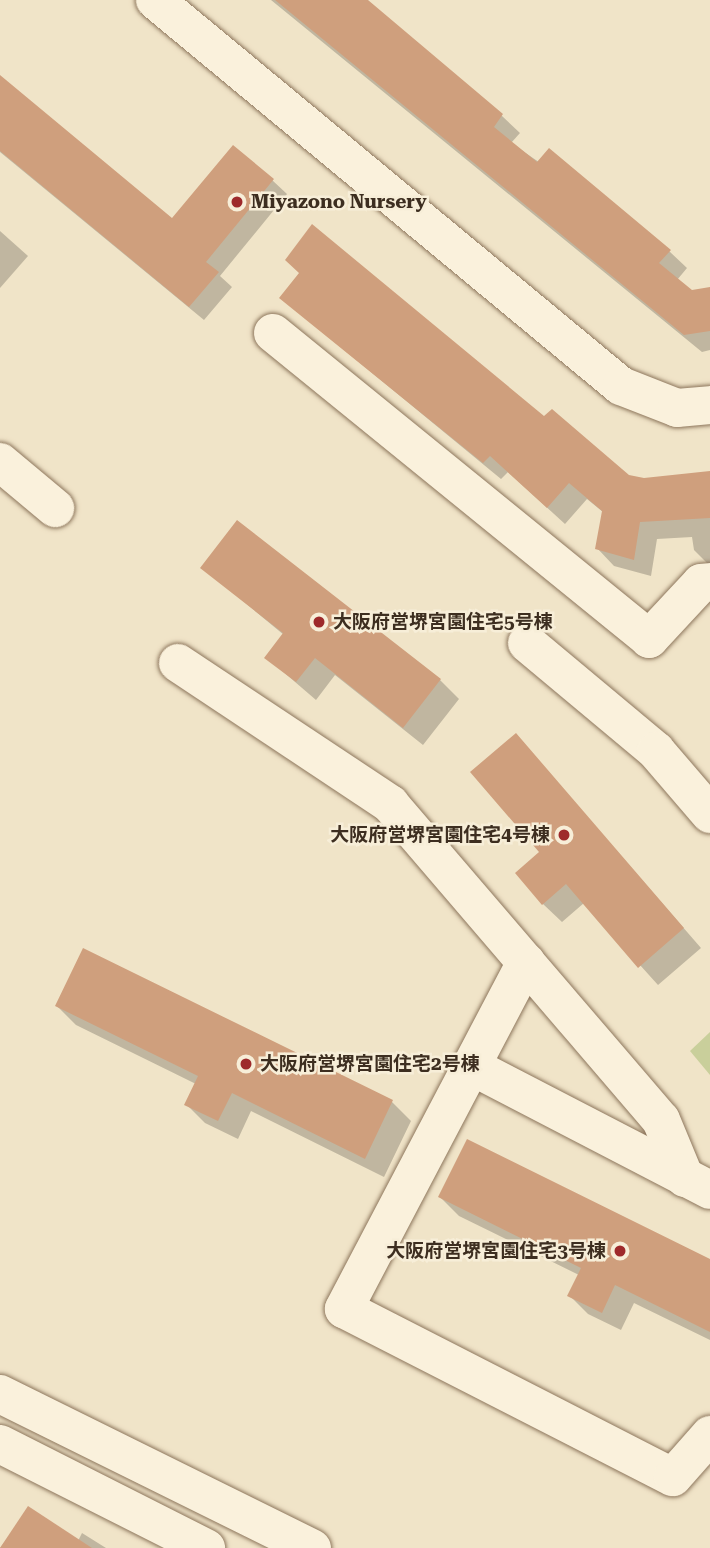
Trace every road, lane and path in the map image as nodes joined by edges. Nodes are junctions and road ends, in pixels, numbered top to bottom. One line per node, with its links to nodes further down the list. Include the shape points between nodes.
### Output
1 (155, 0): 3 (street, via 621,386 677,408)
2 (272, 333): 6 (street, via 649,639 701,583)
3 (710, 405)
4 (0, 462): 5 (street)
5 (55, 508)
6 (710, 582)
7 (527, 643): 9 (street, via 656,751)
8 (178, 663): 10 (street, via 390,804)
9 (710, 814)
10 (526, 962): 11 (street); 12 (street, via 662,1120)
11 (471, 1066): 12 (street); 14 (street, via 344,1309 673,1477)
12 (698, 1184)
13 (0, 1394): 18 (street)
14 (710, 1435)
15 (0, 1444): 16 (street)
16 (152, 1536): 17 (street)
17 (206, 1548)
18 (312, 1548)

